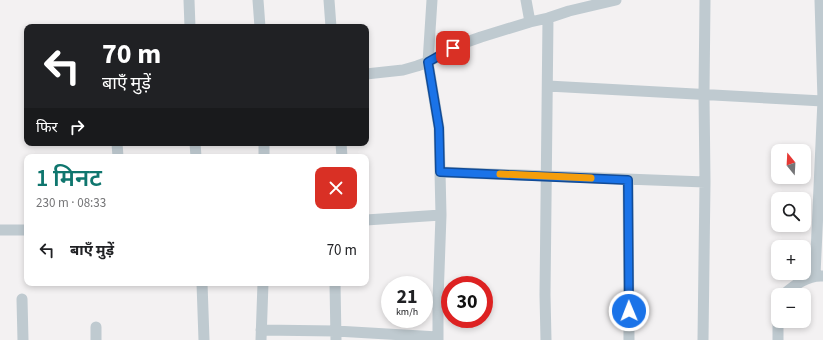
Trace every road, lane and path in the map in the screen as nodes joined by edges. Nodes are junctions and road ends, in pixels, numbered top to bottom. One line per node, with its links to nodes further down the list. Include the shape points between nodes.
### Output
1 (189, 0): 12 (street)
2 (258, 0): 13 (street)
3 (329, 0): 14 (street)
4 (432, 0): 15 (street)
5 (526, 0): 11 (street)
6 (616, 0): 9 (street)
7 (705, 0): 18 (street)
8 (820, 0): 19 (street)
9 (598, 2): 10 (street)
10 (548, 18): 11 (street); 17 (street)
11 (530, 22): 15 (street, via 461,44)
12 (190, 24)
13 (260, 24)
14 (331, 24)
15 (428, 62): 16 (street, via 403,70); 20 (street, via 439,128)
16 (369, 74)
17 (548, 86): 18 (street); 21 (street)
18 (704, 94): 19 (street); 23 (street)
19 (823, 100): 28 (street)
20 (440, 172): 21 (street); 24 (street)
21 (546, 176): 22 (street); 42 (street)
22 (628, 180): 23 (street); 43 (street)
23 (704, 182): 44 (street)
24 (441, 215): 25 (street); 38 (street)
25 (369, 220)
26 (0, 230): 27 (street)
27 (24, 230)
28 (819, 276): 32 (street)
29 (202, 286): 41 (street)
30 (262, 286): 36 (street)
31 (335, 286): 37 (street)
32 (791, 288)
33 (22, 299): 39 (street)
34 (96, 327): 40 (street)
35 (778, 328): 45 (street)
36 (261, 335): 37 (street)
37 (336, 335): 38 (street)
38 (438, 338)
39 (22, 340)
40 (96, 340)
41 (204, 340)
42 (546, 340)
43 (629, 340)
44 (703, 340)
45 (778, 340)

